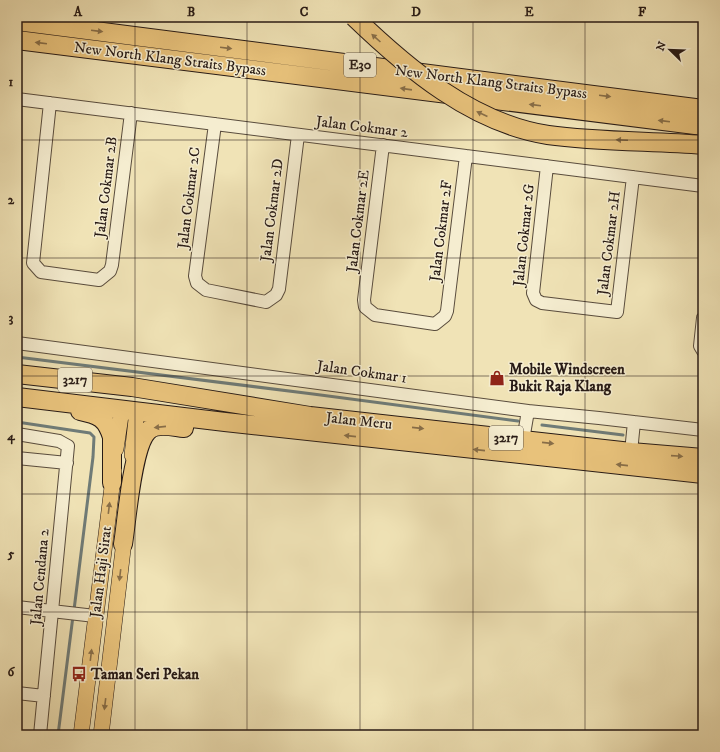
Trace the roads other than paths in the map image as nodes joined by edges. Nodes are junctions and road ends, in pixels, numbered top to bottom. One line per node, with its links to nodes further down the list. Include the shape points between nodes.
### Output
1 (354, 17): 11 (highway, one-way to 1, bridge, via 573,138 516,127 485,115 452,97 378,40)
2 (17, 21): 6 (highway, New North Klang Straits Bypass / E30, one-way to 6)
3 (17, 40): 9 (highway, New North Klang Straits Bypass / E30, one-way to 3)
4 (17, 99): 5 (street, Jalan Cokmar 2)
5 (50, 103): 7 (street, Jalan Cokmar 2); 7 (street, Jalan Cokmar 2B, via 33,263 41,272 99,280 110,271 112,264)
6 (703, 109)
7 (131, 114): 8 (street, Jalan Cokmar 2)
8 (215, 124): 10 (street, Jalan Cokmar 2); 17 (street, Jalan Cokmar 2C, via 195,276 197,283 206,290 266,302 276,295)
9 (703, 126)
10 (298, 135): 12 (street, Jalan Cokmar 2); 17 (street, Jalan Cokmar 2D)
11 (703, 144)
12 (383, 145): 13 (street, Jalan Cokmar 2); 18 (street, Jalan Cokmar 2E, via 364,300 366,307 375,315 435,324)
13 (466, 156): 14 (street, Jalan Cokmar 2); 18 (street, Jalan Cokmar 2F)
14 (547, 166): 15 (street, Jalan Cokmar 2); 19 (street, Jalan Cokmar 2G, via 533,293 536,300 542,303)
15 (633, 177): 16 (street, Jalan Cokmar 2); 19 (street, Jalan Cokmar 2H)
16 (703, 186)
17 (279, 289)
18 (447, 311)
19 (617, 312)
20 (703, 318): 22 (street, via 700,346)
21 (17, 343): 27 (street, Jalan Cokmar 1)
22 (703, 351)
23 (17, 374): 28 (highway, Jalan Meru / 3217, via 132,387)
24 (17, 384): 26 (highway, via 116,395)
25 (17, 398): 26 (highway, Jalan Meru / 3217); 39 (highway, via 42,406 97,415 105,422 112,437)
26 (129, 407): 28 (highway, via 145,400 202,408); 31 (highway, Jalan Meru / 3217); 39 (main road, Jalan Haji Sirat); 40 (main road, Jalan Haji Sirat)
27 (528, 411): 29 (street, Jalan Cokmar 1); 33 (street)
28 (310, 416): 33 (highway, Jalan Meru / 3217, one-way to 33)
29 (634, 422): 30 (street, Jalan Cokmar 1); 34 (street)
30 (703, 430)
31 (324, 433): 38 (highway, Jalan Meru / 3217, one-way to 31); 40 (highway, one-way to 40, via 229,432 161,426 148,430 138,446)
32 (17, 434): 37 (street, Jalan Cendana 2, via 59,441 68,446)
33 (523, 440): 34 (highway, Jalan Meru / 3217, one-way to 34)
34 (631, 452): 36 (highway, Jalan Meru / 3217, one-way to 36)
35 (17, 458): 37 (street)
36 (703, 458)
37 (67, 463): 42 (street, Jalan Cendana 2)
38 (703, 474)
39 (112, 483): 43 (main road, Jalan Haji Sirat, one-way to 39)
40 (124, 544): 48 (main road, Jalan Haji Sirat, one-way to 48)
41 (17, 607): 42 (street)
42 (58, 612): 43 (street); 45 (street, Jalan Cendana 2)
43 (88, 615): 47 (main road, Jalan Haji Sirat, one-way to 43)
44 (17, 693): 45 (street)
45 (44, 696): 46 (street, Jalan Cendana 2)
46 (40, 735)
47 (81, 735)
48 (101, 735)

